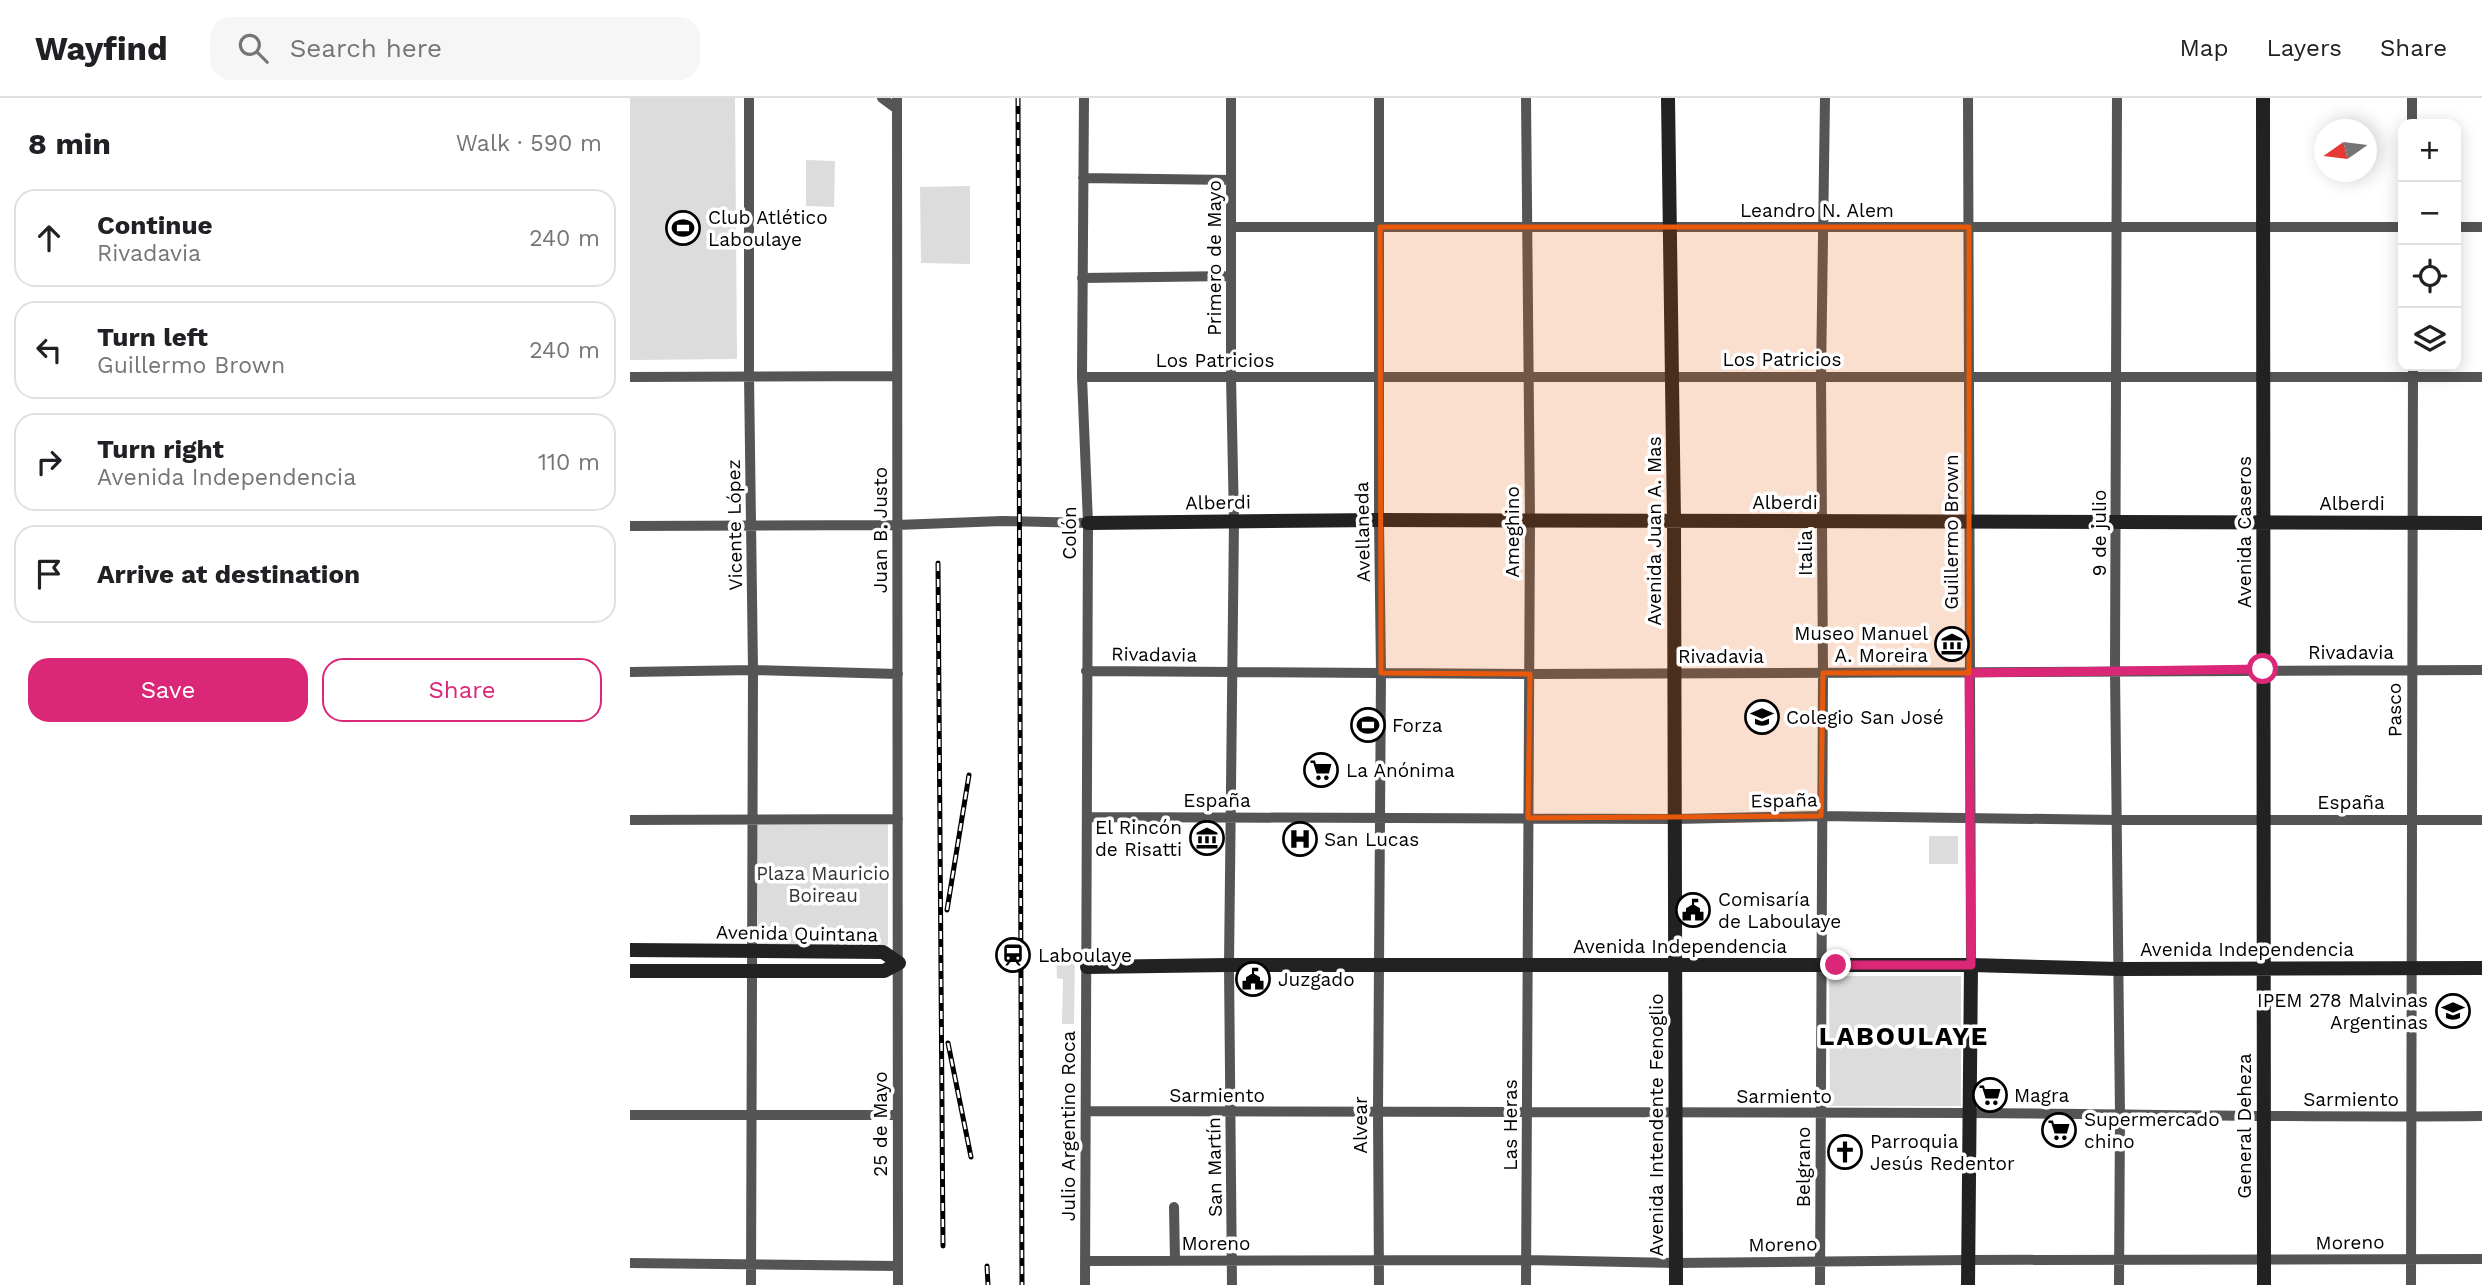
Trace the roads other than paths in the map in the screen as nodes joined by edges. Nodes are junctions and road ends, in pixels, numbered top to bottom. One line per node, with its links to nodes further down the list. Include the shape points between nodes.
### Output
1 (750, 98): 31 (street, Vicente López)
2 (882, 98): 13 (street)
3 (1084, 98): 15 (street, Colón)
4 (1231, 98): 16 (street, Primero de Mayo)
5 (1379, 98): 18 (street, Avellaneda)
6 (1526, 98): 19 (street, Ameghino)
7 (1668, 98): 20 (main road, Avenida Juan A. Mas)
8 (1825, 98): 21 (street, Italia)
9 (1968, 98): 22 (street, Guillermo Brown)
10 (2117, 98): 23 (street, 9 de julio)
11 (2263, 98): 24 (main road, Avenida Caseros)
12 (2412, 98): 14 (street)
13 (897, 103): 32 (street, Juan B. Justo)
14 (2412, 119)
15 (1083, 178): 16 (street); 29 (street, Colón)
16 (1231, 180): 17 (street, Primero de Mayo)
17 (1231, 227): 18 (street, Leandro N. Alem); 28 (street, Primero de Mayo)
18 (1380, 227): 19 (street, Leandro N. Alem); 36 (street, Avellaneda)
19 (1527, 227): 20 (street, Leandro N. Alem); 37 (street, Ameghino)
20 (1671, 227): 21 (street, Leandro N. Alem); 38 (main road, Avenida Juan A. Mas)
21 (1824, 227): 22 (street, Leandro N. Alem); 39 (street, Italia)
22 (1969, 227): 23 (street, Leandro N. Alem); 40 (street, Guillermo Brown)
23 (2118, 227): 24 (street, Leandro N. Alem); 41 (street, 9 de julio)
24 (2264, 227): 25 (street, Leandro N. Alem); 42 (main road, Avenida Caseros)
25 (2398, 227)
26 (2461, 227): 27 (street)
27 (2482, 227)
28 (1231, 276): 29 (street); 35 (street, Primero de Mayo)
29 (1082, 278): 34 (street, Colón)
30 (2413, 371): 42 (street, Los Patricios); 43 (street, Los Patricios); 53 (street, Pasco)
31 (749, 376): 32 (street); 33 (street); 57 (street, Vicente López)
32 (897, 376): 55 (street, Juan B. Justo)
33 (630, 377)
34 (1082, 377): 35 (street, Los Patricios); 52 (street, Colón)
35 (1231, 377): 36 (street, Los Patricios); 46 (street, Primero de Mayo)
36 (1379, 377): 37 (street, Los Patricios); 44 (street, Avellaneda)
37 (1528, 377): 38 (street, Los Patricios); 45 (street, Ameghino)
38 (1673, 377): 39 (street, Los Patricios); 47 (main road, Avenida Juan A. Mas)
39 (1821, 377): 40 (street, Los Patricios); 48 (street, Italia)
40 (1968, 377): 41 (street, Los Patricios); 49 (street, Guillermo Brown)
41 (2117, 377): 42 (street, Los Patricios); 50 (street, 9 de julio)
42 (2264, 377): 51 (main road, Avenida Caseros)
43 (2482, 377)
44 (1379, 520): 45 (main road, Alberdi); 46 (main road, Alberdi); 66 (street, Avellaneda)
45 (1530, 520): 47 (main road, Alberdi); 70 (street, Ameghino)
46 (1234, 521): 52 (main road, Alberdi); 65 (street, Primero de Mayo)
47 (1674, 521): 48 (main road, Alberdi); 71 (main road, Avenida Juan A. Mas)
48 (1823, 521): 49 (main road, Alberdi); 67 (street, Italia)
49 (1968, 522): 50 (main road, Alberdi); 68 (street, Guillermo Brown)
50 (2118, 522): 51 (main road, Alberdi); 63 (street, 9 de julio)
51 (2262, 522): 53 (main road, Alberdi); 58 (main road, Avenida Caseros)
52 (1088, 523): 55 (street); 62 (street, Colón)
53 (2412, 523): 54 (main road, Alberdi); 60 (street, Pasco)
54 (2482, 523)
55 (897, 525): 57 (street); 69 (street, Juan B. Justo)
56 (630, 526): 57 (street)
57 (753, 526): 59 (street, Vicente López)
58 (2263, 669): 60 (street, Rivadavia); 63 (street, Rivadavia); 81 (main road, Avenida Caseros)
59 (753, 670): 64 (street); 69 (street); 78 (street, Vicente López)
60 (2411, 670): 61 (street, Rivadavia); 84 (street, Pasco)
61 (2482, 670)
62 (1086, 671): 65 (street, Rivadavia); 73 (street, Colón)
63 (2115, 671): 68 (street, Rivadavia); 83 (street, 9 de julio)
64 (630, 672)
65 (1232, 672): 66 (street, Rivadavia); 75 (street, Primero de Mayo)
66 (1381, 673): 70 (street, Rivadavia); 76 (street, Avellaneda)
67 (1823, 673): 68 (street, Rivadavia); 71 (street, Rivadavia); 72 (street, Italia)
68 (1969, 673): 80 (street, Guillermo Brown)
69 (898, 674): 74 (street, Juan B. Justo)
70 (1530, 674): 71 (street, Rivadavia); 77 (street, Ameghino)
71 (1674, 674): 79 (main road, Avenida Juan A. Mas)
72 (1821, 816): 79 (street, España); 80 (street, España); 93 (street, Italia)
73 (1087, 817): 75 (street, España); 95 (street, Colón)
74 (898, 818): 78 (street); 88 (street, Juan B. Justo)
75 (1232, 818): 76 (street, España); 89 (street, Primero de Mayo)
76 (1381, 818): 77 (street, España); 90 (street, Avellaneda)
77 (1528, 818): 79 (street, España); 91 (street, Ameghino)
78 (753, 819): 82 (street); 87 (street, Vicente López)
79 (1675, 819): 92 (main road, Avenida Juan A. Mas)
80 (1969, 819): 83 (street, España); 94 (street, Guillermo Brown)
81 (2263, 819): 83 (street, España); 84 (street, España); 96 (main road, Avenida Caseros)
82 (630, 820)
83 (2117, 820): 98 (street, 9 de julio)
84 (2413, 820): 85 (street, España); 99 (street, Pasco)
85 (2482, 820)
86 (630, 950): 87 (main road, Avenida Quintana)
87 (752, 952): 88 (main road, Avenida Quintana, via 883,952); 101 (street, Vicente López)
88 (899, 963): 101 (main road, Avenida Quintana, via 884,971); 111 (street, 25 de Mayo)
89 (1229, 965): 90 (main road, Avenida Independencia); 95 (main road, Avenida Independencia); 105 (street, San Martín)
90 (1380, 965): 91 (main road, Avenida Independencia); 103 (street, Alvear)
91 (1528, 965): 92 (main road, Avenida Independencia); 104 (street, Las Heras)
92 (1675, 965): 93 (main road, Avenida Independencia); 108 (main road, Avenida Intendente Fenoglio)
93 (1821, 965): 94 (main road, Avenida Independencia); 106 (street, Belgrano)
94 (1971, 965): 98 (main road, Avenida Independencia); 107 (main road)
95 (1087, 967): 102 (street, Julio Argentino Roca)
96 (2263, 967): 98 (main road, Avenida Independencia); 99 (main road, Avenida Independencia); 113 (main road, General Deheza)
97 (2482, 968): 99 (main road, Avenida Independencia)
98 (2119, 969): 112 (street, 9 de julio)
99 (2412, 969): 115 (street, Pasco)
100 (630, 971): 101 (main road, Avenida Quintana)
101 (751, 971): 110 (street, Vicente López)
102 (1086, 1111): 105 (street, Sarmiento); 124 (street, Julio Argentino Roca)
103 (1378, 1111): 104 (street, Sarmiento); 105 (street, Sarmiento); 126 (street, Alvear)
104 (1528, 1111): 108 (street, Sarmiento); 120 (street, Las Heras)
105 (1230, 1113): 119 (street, San Martín)
106 (1821, 1113): 107 (street, Sarmiento); 108 (street, Sarmiento); 127 (street, Belgrano)
107 (1971, 1113): 112 (street, Sarmiento); 121 (main road)
108 (1676, 1114): 129 (main road, Avenida Intendente Fenoglio)
109 (630, 1115): 110 (street)
110 (750, 1115): 111 (street); 130 (street, Vicente López)
111 (897, 1115): 131 (street, 25 de Mayo)
112 (2120, 1115): 113 (street, Sarmiento); 122 (street, 9 de julio)
113 (2263, 1116): 115 (street, Sarmiento); 123 (main road, General Deheza)
114 (2482, 1116): 115 (street, Sarmiento)
115 (2413, 1117): 117 (street, Pasco)
116 (1174, 1207): 125 (street)
117 (2411, 1259): 118 (street, Moreno); 123 (street, Moreno); 143 (street, Pasco)
118 (2482, 1259)
119 (1232, 1260): 125 (street, Moreno); 126 (street, Moreno); 135 (street, San Martín)
120 (1526, 1260): 126 (street, Moreno); 129 (street, Moreno); 137 (street, Las Heras)
121 (1968, 1260): 122 (street, Moreno); 127 (street, Moreno); 140 (main road)
122 (2119, 1260): 123 (street, Moreno); 141 (street, 9 de julio)
123 (2264, 1260): 142 (main road, General Deheza)
124 (1085, 1261): 125 (street, Moreno); 134 (street, Julio Argentino Roca)
125 (1175, 1261)
126 (1379, 1261): 136 (street, Alvear)
127 (1820, 1261): 129 (street, Moreno); 139 (street, Belgrano)
128 (630, 1263): 130 (street)
129 (1676, 1263): 138 (main road, Avenida Intendente Fenoglio)
130 (751, 1264): 131 (street); 132 (street, Vicente López)
131 (898, 1266): 133 (street, 25 de Mayo)
132 (751, 1285)
133 (898, 1285)
134 (1085, 1285)
135 (1232, 1285)
136 (1379, 1285)
137 (1526, 1285)
138 (1676, 1285)
139 (1820, 1285)
140 (1968, 1285)
141 (2119, 1285)
142 (2264, 1285)
143 (2411, 1285)

